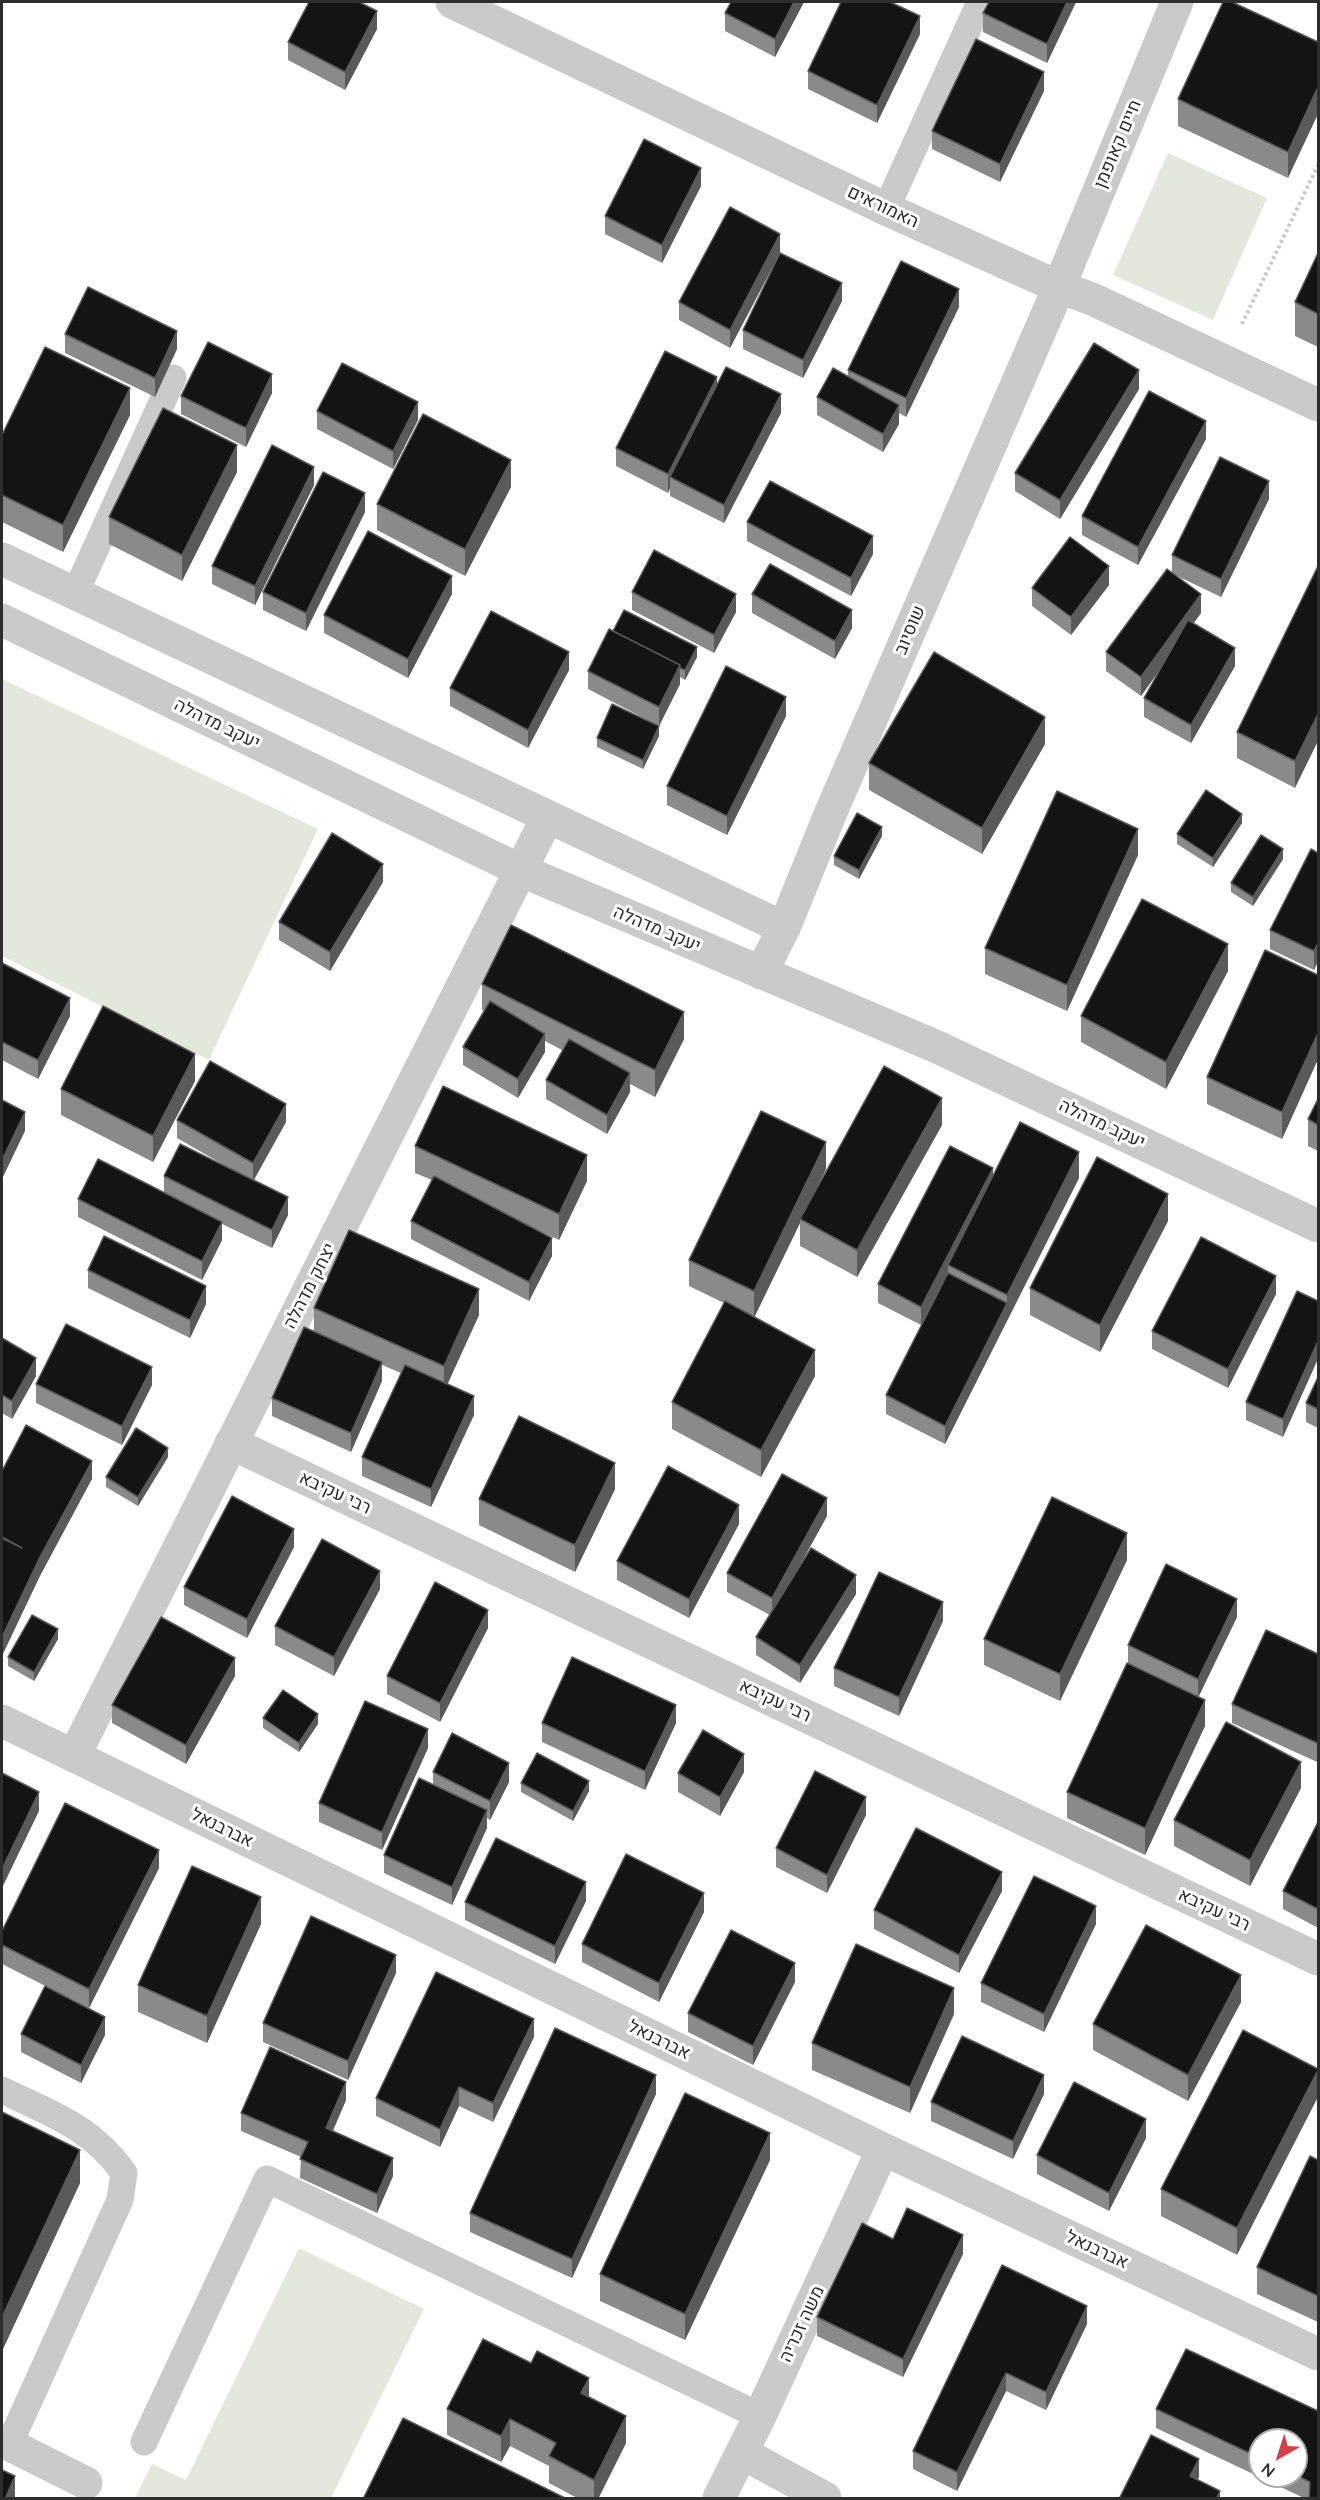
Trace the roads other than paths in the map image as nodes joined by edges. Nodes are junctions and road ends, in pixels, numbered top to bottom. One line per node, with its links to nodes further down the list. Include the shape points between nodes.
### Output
1 (452, 2): 4 (street, האמוראים)
2 (980, 2): 4 (lane)
3 (1177, 2): 5 (street, חיים קאופמן)
4 (886, 209): 5 (street, האמוראים)
5 (1059, 287): 7 (street, האמוראים); 13 (street, שוסיוב)
6 (173, 378): 9 (lane)
7 (1318, 405)
8 (2, 559): 9 (street)
9 (75, 594): 11 (street)
10 (2, 620): 12 (street, יעקב מדהלה)
11 (547, 818): 12 (street, יצחק מדהלה); 13 (street)
12 (520, 870): 14 (street, יעקב מדהלה); 16 (street, יצחק מדהלה)
13 (784, 928): 14 (street, שוסיוב)
14 (760, 974): 15 (street, יעקב מדהלה, via 935,1046)
15 (1318, 1226)
16 (231, 1443): 18 (street, יצחק מדהלה); 19 (street, רבי עקיבא)
17 (2, 1721): 18 (street, אברבנאל)
18 (74, 1756): 21 (street, אברבנאל)
19 (1318, 1959)
20 (2, 2090): 25 (lane, via 83,2130 110,2152 124,2173 120,2200)
21 (883, 2149): 22 (street, אברבנאל); 23 (street, משה זכריה)
22 (1318, 2354)
23 (760, 2416): 24 (lane, via 267,2179); 26 (street, משה זכריה)
24 (144, 2442)
25 (5, 2443): 27 (street)
26 (742, 2453): 28 (street, משה זכריה); 29 (street)
27 (86, 2483)
28 (719, 2499)
29 (825, 2499)

